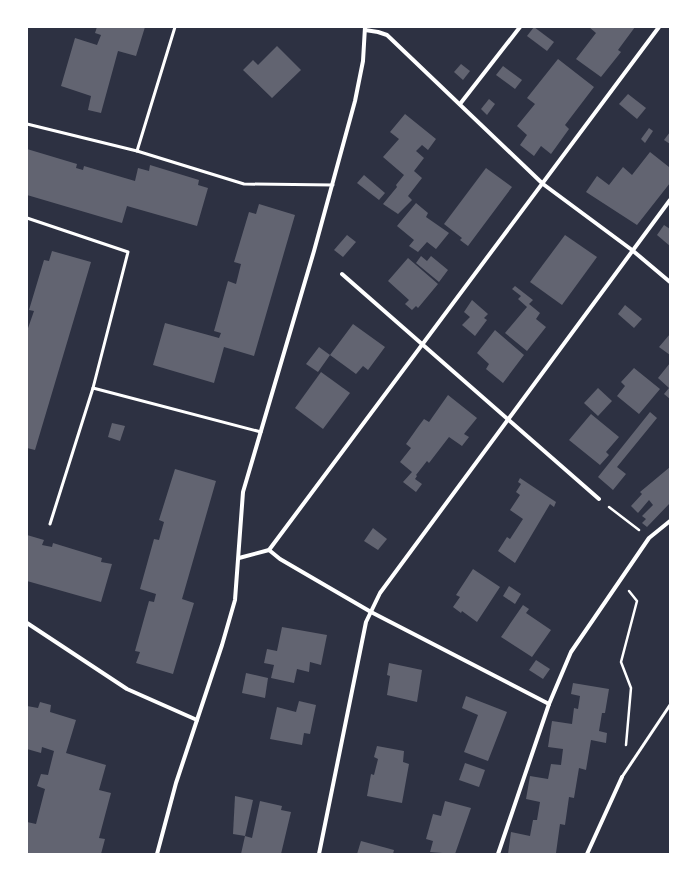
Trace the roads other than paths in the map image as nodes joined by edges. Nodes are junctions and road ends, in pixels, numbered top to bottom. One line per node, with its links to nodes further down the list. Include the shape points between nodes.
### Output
1 (175, 27): 7 (lane)
2 (520, 27): 5 (street)
3 (659, 27): 8 (street)
4 (365, 28): 5 (street, via 387,35); 9 (street, via 363,61 355,101)
5 (460, 104): 8 (street)
6 (27, 124): 7 (lane)
7 (137, 151): 9 (lane, via 244,184)
8 (543, 184): 12 (street); 15 (street)
9 (333, 185): 18 (street)
10 (670, 200): 12 (street)
11 (27, 218): 16 (lane, via 128,252)
12 (632, 250): 14 (street); 17 (street)
13 (342, 274): 15 (street)
14 (670, 282)
15 (423, 346): 17 (street); 22 (street)
16 (93, 388): 18 (lane); 21 (lane)
17 (507, 420): 19 (street); 24 (street, via 380,593)
18 (261, 432): 23 (street, via 243,492)
19 (599, 500)
20 (670, 521): 26 (street, via 649,538 571,652)
21 (50, 524)
22 (269, 550): 23 (street); 24 (street)
23 (239, 558): 28 (street, via 235,600)
24 (371, 612): 26 (street); 31 (street, via 366,622)
25 (27, 623): 28 (street, via 126,689)
26 (549, 704): 32 (street)
27 (670, 705): 29 (lane)
28 (197, 720): 30 (street, via 176,783)
29 (622, 777): 33 (street)
30 (157, 854)
31 (319, 854)
32 (498, 854)
33 (587, 854)

